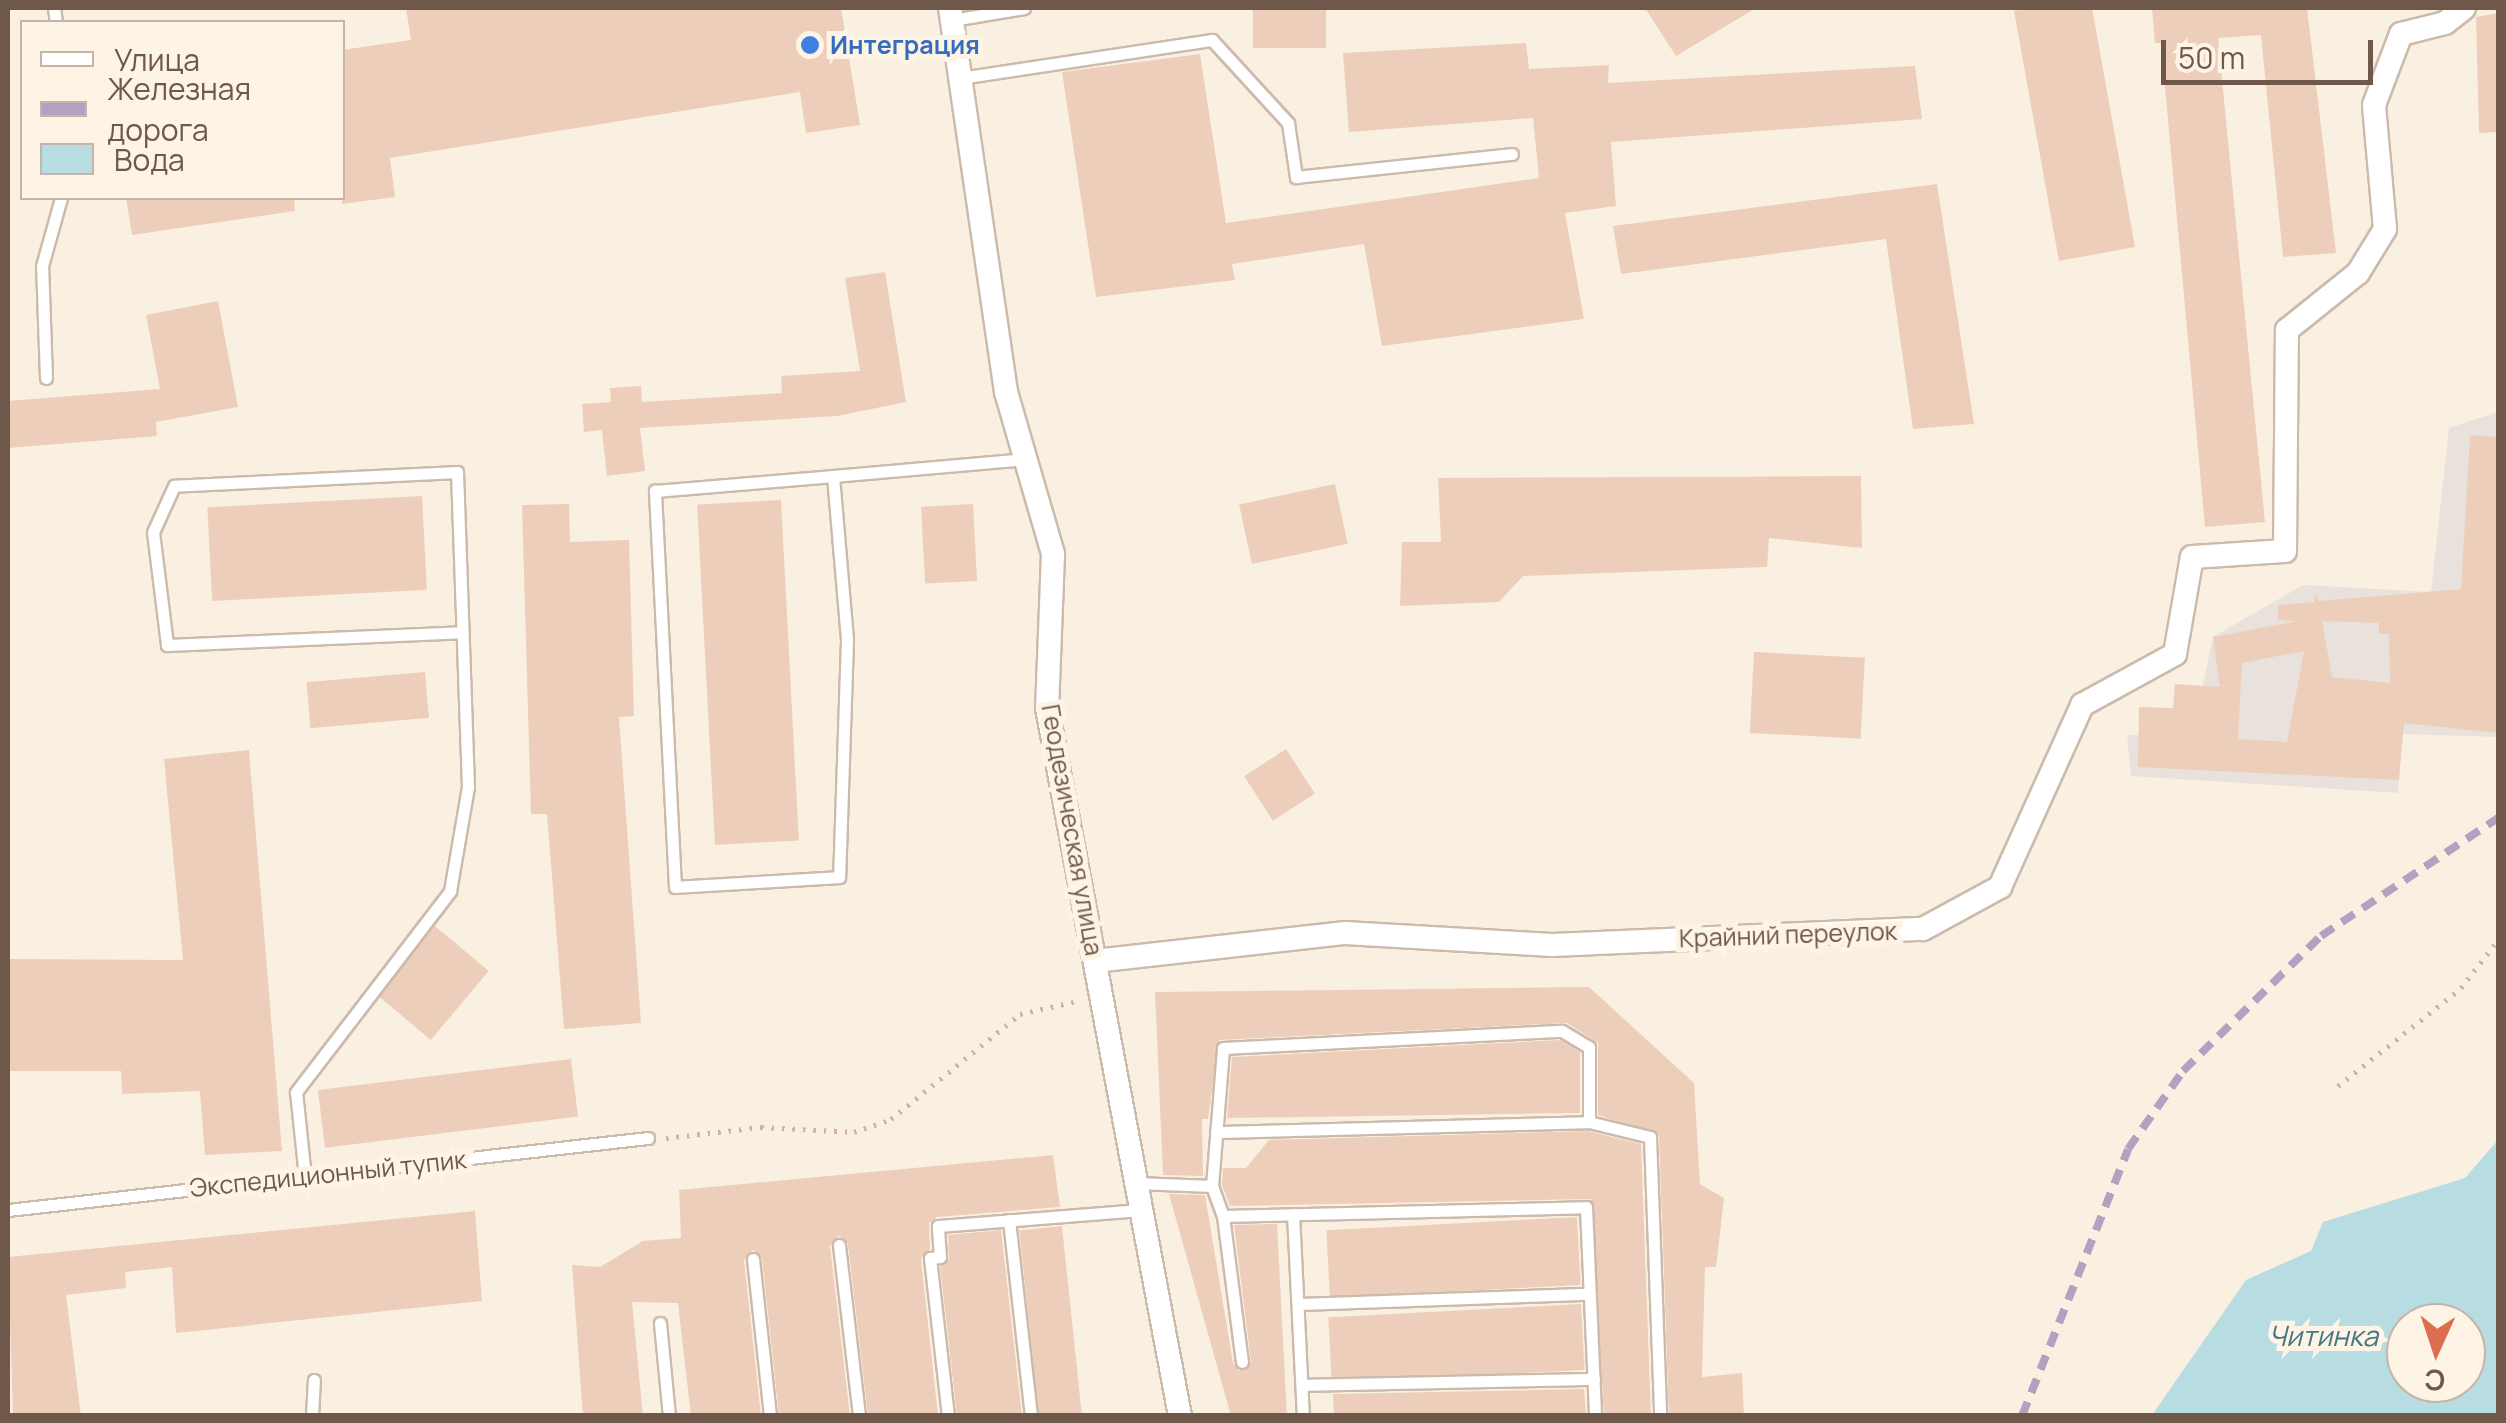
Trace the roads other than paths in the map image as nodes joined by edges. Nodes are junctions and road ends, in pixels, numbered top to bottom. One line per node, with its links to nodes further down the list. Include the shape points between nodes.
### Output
1 (1024, 8): 3 (lane)
2 (2464, 8): 11 (street, Крайний переулок, via 2445,22 2401,34 2374,105 2385,229 2358,273 2286,330 2286,552 2192,558 2175,654 2082,704 2000,887 1923,930 1552,945 1345,933)
3 (951, 14): 4 (street, Геодезическая улица)
4 (960, 78): 5 (lane, via 1212,40 1288,124 1296,177); 8 (street, Геодезическая улица, via 1006,392)
5 (1512, 154)
6 (61, 200): 7 (lane, via 42,266)
7 (46, 378)
8 (1026, 460): 9 (lane); 11 (street, Геодезическая улица, via 1053,554 1047,708)
9 (834, 476): 9 (lane, via 656,491 676,887 838,877 847,640)
10 (462, 632): 10 (lane, via 457,472 174,486 153,532 166,645); 15 (lane, via 468,787 450,892 296,1092)
11 (1094, 961): 16 (street, Геодезическая улица)
12 (1588, 1122): 13 (lane); 13 (lane, via 1589,1047 1562,1032 1223,1048); 41 (lane, via 1650,1137)
13 (1216, 1132): 17 (lane)
14 (648, 1138): 15 (lane, Экспедиционный тупик)
15 (305, 1176): 18 (lane, Экспедиционный тупик)
16 (1136, 1183): 17 (lane); 19 (street, Геодезическая улица)
17 (1212, 1186): 21 (lane)
18 (8, 1210)
19 (1142, 1210): 22 (lane); 38 (street, Геодезическая улица)
20 (1293, 1214): 21 (lane); 25 (lane, via 1586,1207); 26 (lane)
21 (1223, 1216): 28 (lane)
22 (1009, 1220): 36 (lane, via 938,1226 940,1258 930,1258); 37 (lane)
23 (839, 1245): 35 (lane)
24 (753, 1259): 34 (lane)
25 (1590, 1294): 26 (lane); 29 (lane)
26 (1298, 1304): 31 (lane)
27 (660, 1323): 33 (lane)
28 (1242, 1362)
29 (1594, 1378): 31 (lane); 40 (lane)
30 (314, 1380): 32 (lane)
31 (1302, 1385): 39 (lane)
32 (312, 1416)
33 (669, 1416)
34 (770, 1416)
35 (860, 1416)
36 (948, 1416)
37 (1031, 1416)
38 (1180, 1416)
39 (1303, 1416)
40 (1595, 1416)
41 (1660, 1416)

